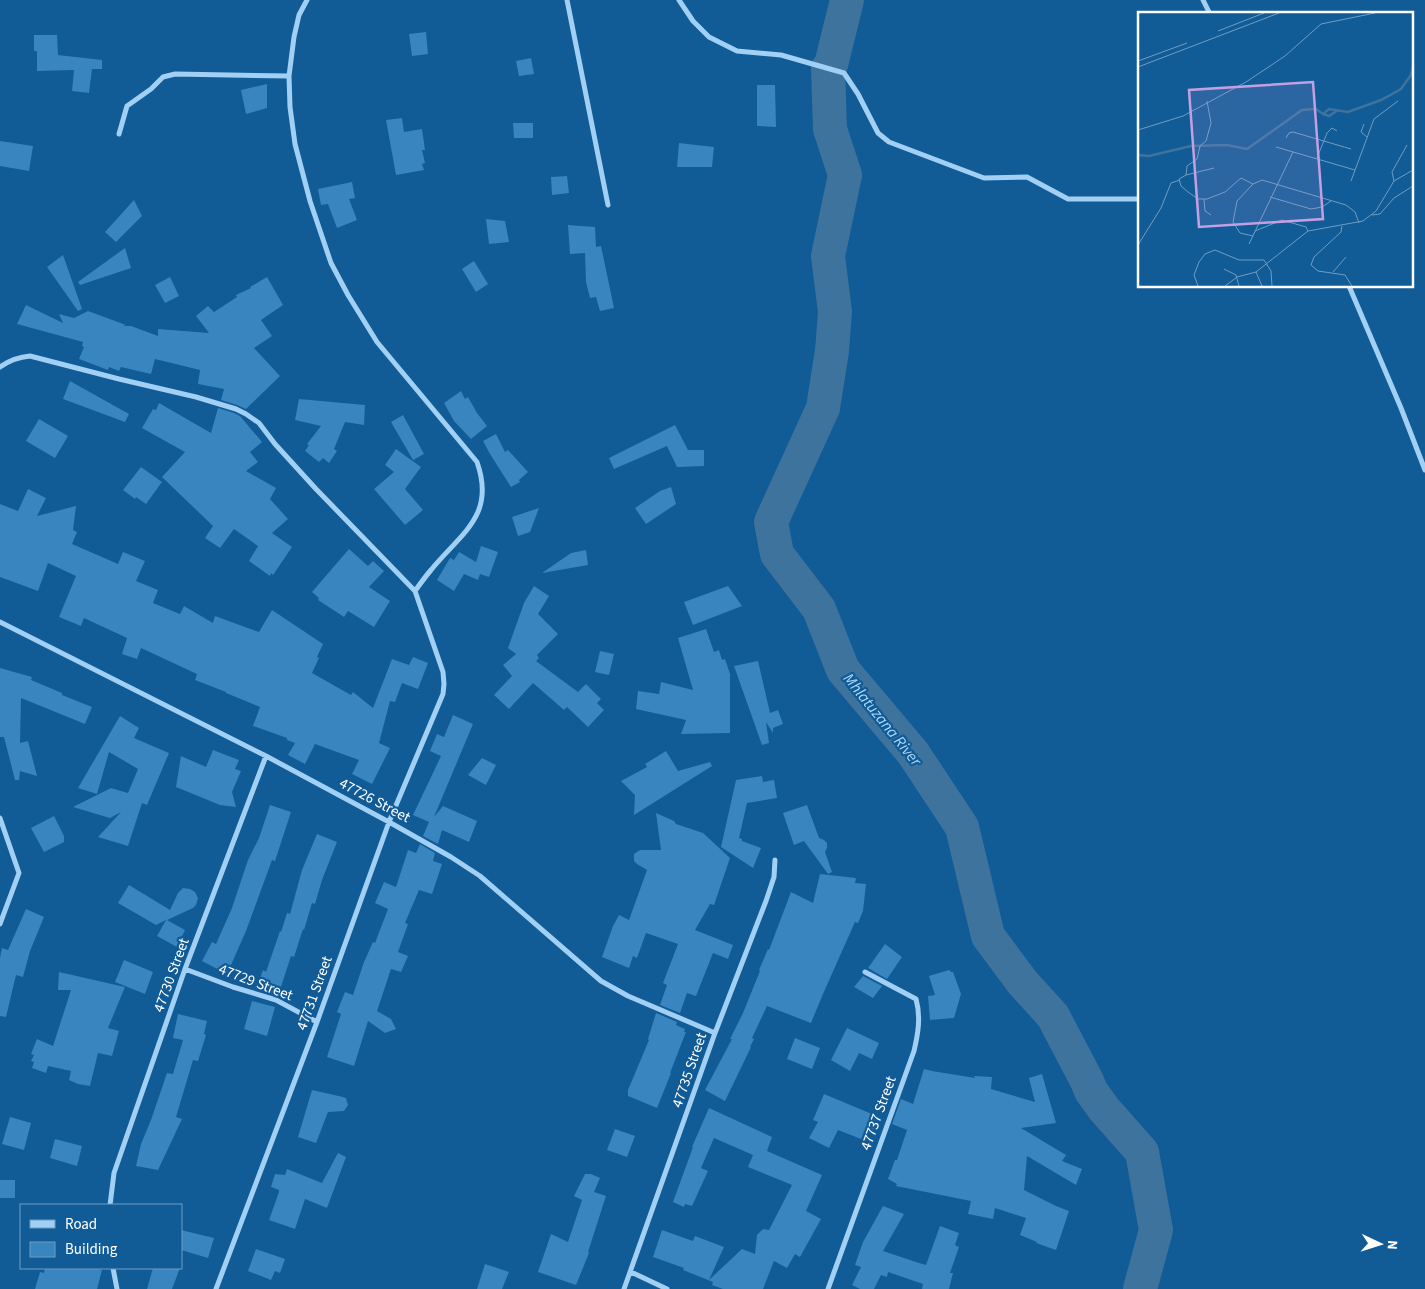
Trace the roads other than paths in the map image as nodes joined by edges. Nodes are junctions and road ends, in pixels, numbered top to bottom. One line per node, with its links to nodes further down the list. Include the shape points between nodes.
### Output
1 (307, 0): 6 (street, via 299,15)
2 (566, 0): 9 (street)
3 (679, 0): 8 (street, via 709,37 737,51 780,55 844,73 878,132 889,142 984,178 1027,177 1068,200)
4 (1203, 0): 5 (street)
5 (1209, 12)
6 (289, 76): 7 (street, via 175,74 163,77 127,106); 13 (street, via 295,144 331,263 377,342 477,462 482,474 482,501 478,513 465,534 430,570)
7 (119, 134)
8 (1138, 199)
9 (608, 206)
10 (1350, 288): 12 (street)
11 (0, 367): 13 (street, via 19,357 30,356 196,397 246,414 259,423 316,489)
12 (1425, 470)
13 (415, 591): 17 (street, 47731 Street, via 443,672 443,694)
14 (0, 622): 15 (street, 47726 Street)
15 (266, 756): 17 (street, 47726 Street); 20 (street, 47730 Street)
16 (0, 818): 19 (street, via 19,873)
17 (389, 822): 22 (street, 47731 Street); 23 (street, 47726 Street, via 480,876 601,981)
18 (775, 860): 23 (street, 47735 Street, via 774,877)
19 (0, 924)
20 (185, 969): 22 (street, 47729 Street, via 276,1000); 24 (street, 47730 Street, via 114,1174)
21 (865, 972): 31 (street, 47737 Street, via 916,1000 919,1030)
22 (317, 1022): 28 (street, 47731 Street)
23 (715, 1033): 26 (street, 47735 Street)
24 (110, 1204)
25 (113, 1269): 27 (street)
26 (631, 1272): 29 (street, 47735 Street); 30 (street)
27 (117, 1289)
28 (216, 1289)
29 (624, 1289)
30 (667, 1289)
31 (828, 1289)

